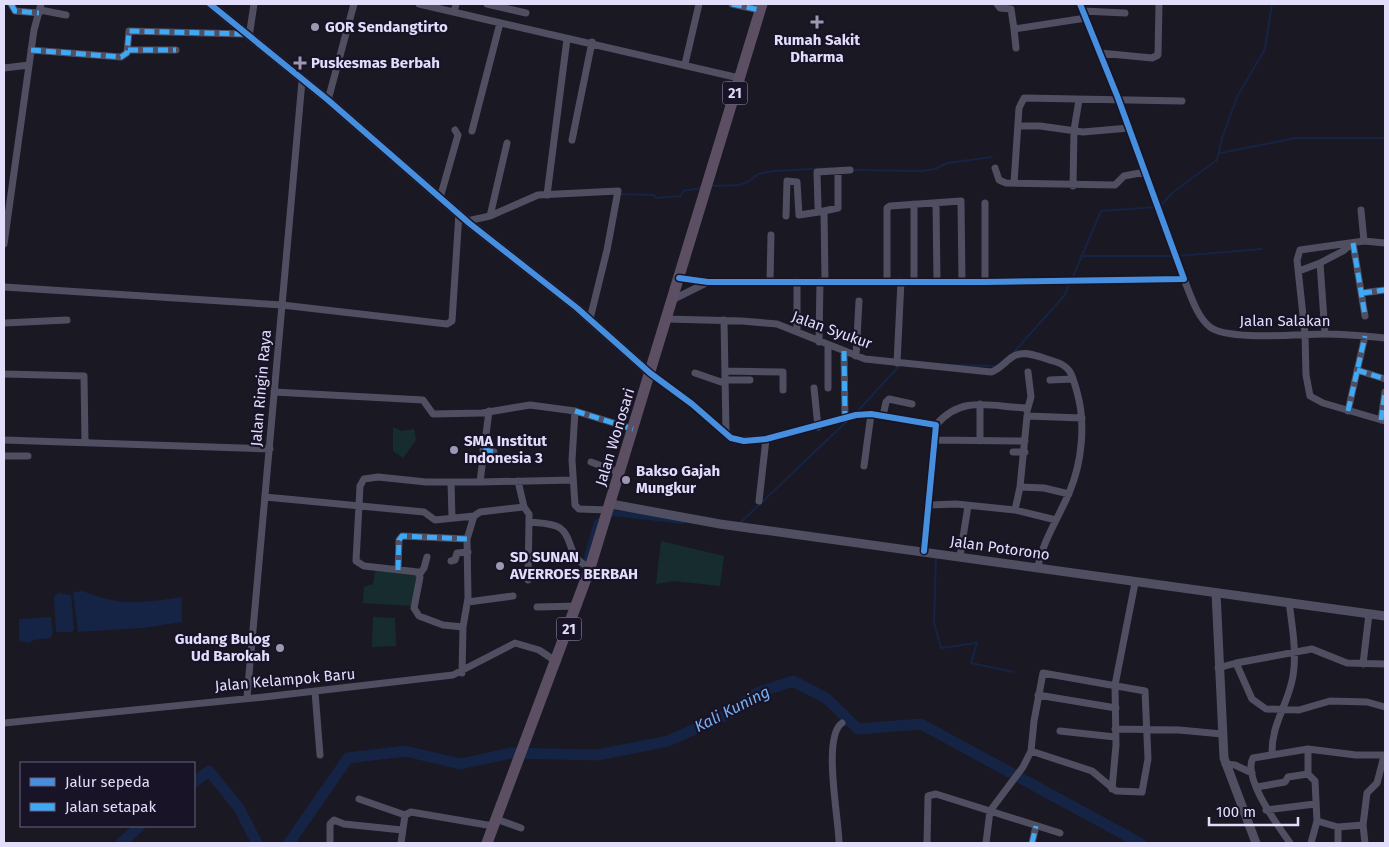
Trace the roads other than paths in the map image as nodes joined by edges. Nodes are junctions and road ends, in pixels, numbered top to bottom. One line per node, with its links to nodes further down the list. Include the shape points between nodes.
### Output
1 (11, 4): 15 (street, via 15,11)
2 (210, 4): 23 (street)
3 (254, 4): 23 (street)
4 (354, 4): 37 (street)
5 (419, 4): 16 (street)
6 (456, 4): 16 (street)
7 (487, 4): 17 (street)
8 (699, 4): 31 (street)
9 (732, 4): 13 (street)
10 (997, 4): 22 (street, via 1000,8 1011,9)
11 (1080, 4): 20 (street, Jalan Salakan)
12 (1158, 4): 30 (street, via 1158,55 1152,58)
13 (761, 7): 34 (highway, Jalan Wonosari / 21)
14 (1092, 7): 18 (street); 20 (street)
15 (40, 9): 19 (street); 27 (street)
16 (454, 12): 21 (street)
17 (526, 13)
18 (1125, 13)
19 (66, 15)
20 (1084, 15): 22 (street); 30 (street, Jalan Salakan)
21 (500, 23): 24 (street); 44 (street)
22 (1014, 29): 26 (street)
23 (247, 35): 28 (street, via 129,30); 35 (street)
24 (567, 39): 25 (street); 53 (street)
25 (592, 42): 31 (street); 45 (street)
26 (1016, 48)
27 (31, 50): 28 (street, via 121,57); 32 (street)
28 (128, 50): 29 (street)
29 (176, 50)
30 (1100, 53): 36 (street, Jalan Salakan)
31 (685, 64): 34 (street)
32 (29, 65): 33 (street); 68 (street)
33 (4, 68)
34 (740, 78): 71 (highway, Jalan Wonosari / 21)
35 (302, 81): 37 (street); 88 (street, Jalan Ringin Raya)
36 (1118, 98): 38 (street); 39 (street); 41 (street, Jalan Salakan)
37 (328, 100): 54 (street)
38 (1079, 100): 40 (street, via 1024,98 1019,108); 43 (street)
39 (1182, 101)
40 (1018, 126): 43 (street); 51 (street)
41 (1128, 128): 43 (street); 50 (street, Jalan Salakan)
42 (456, 130): 54 (street, via 458,135)
43 (1074, 130): 52 (street)
44 (472, 131)
45 (572, 140)
46 (506, 143): 61 (street)
47 (995, 168): 51 (street, via 999,180)
48 (850, 170): 49 (street)
49 (838, 171): 59 (street, via 838,208); 59 (street, via 818,171)
50 (1145, 172): 52 (street, via 1124,176 1115,185); 72 (street, Jalan Salakan)
51 (1014, 183): 52 (street)
52 (1073, 186)
53 (546, 195): 61 (street, via 538,195); 92 (street, via 618,192)
54 (440, 198): 60 (street)
55 (936, 203): 57 (street); 77 (street); 78 (street, via 961,201)
56 (984, 203): 82 (street)
57 (914, 204): 76 (street, via 887,208); 81 (street)
58 (1361, 210): 65 (street)
59 (822, 212): 62 (street, via 800,215 797,182 786,181); 75 (street)
60 (460, 213): 63 (street); 88 (street, via 451,323)
61 (490, 216): 63 (street)
62 (786, 216)
63 (467, 221): 92 (street)
64 (771, 235): 73 (street)
65 (1364, 241): 66 (street); 67 (street)
66 (1385, 242)
67 (1352, 243): 69 (street); 70 (street, via 1300,250); 85 (street)
68 (4, 244)
69 (1320, 263): 70 (street); 97 (street)
70 (1299, 271): 96 (street)
71 (679, 278): 79 (street); 86 (highway, Jalan Wonosari / 21)
72 (1184, 280): 82 (street); 96 (street, Jalan Salakan, via 1208,326 1216,330 1231,334)
73 (770, 281): 74 (street); 79 (street)
74 (797, 281): 75 (street); 95 (street)
75 (822, 281): 76 (street); 100 (street)
76 (887, 281): 80 (street)
77 (937, 281): 78 (street); 81 (street)
78 (962, 281): 82 (street)
79 (708, 282): 86 (street)
80 (900, 282): 81 (street); 104 (street)
81 (914, 282)
82 (985, 282)
83 (4, 287): 88 (street)
84 (1385, 290): 85 (street)
85 (1362, 293): 89 (street)
86 (674, 299): 90 (highway, Jalan Wonosari / 21)
87 (859, 301): 103 (street)
88 (282, 305): 119 (street, Jalan Ringin Raya)
89 (1365, 316)
90 (666, 319): 93 (street, Jalan Syukur); 108 (highway, Jalan Wonosari / 21)
91 (67, 320): 94 (street)
92 (590, 320): 108 (street)
93 (724, 320): 95 (street, Jalan Syukur, via 762,322); 106 (street)
94 (4, 323)
95 (797, 330): 100 (street, Jalan Syukur)
96 (1305, 334): 97 (street, Jalan Salakan); 124 (street, via 1310,396)
97 (1325, 334): 98 (street, Jalan Salakan)
98 (1365, 336): 99 (street, Jalan Salakan); 105 (street)
99 (1385, 338)
100 (819, 342): 101 (street, Jalan Syukur)
101 (828, 346): 102 (street, Jalan Syukur); 117 (street)
102 (844, 351): 103 (street, Jalan Syukur); 129 (street)
103 (856, 356): 104 (street, Jalan Syukur)
104 (898, 363): 111 (street, Jalan Syukur, via 991,372 1003,367 1015,355 1024,354 1064,364)
105 (1357, 370): 112 (street); 124 (street)
106 (725, 371): 115 (street); 118 (street, via 783,372)
107 (1028, 372): 126 (street, via 1031,397)
108 (650, 373): 134 (highway, Jalan Wonosari / 21); 135 (street)
109 (695, 373): 115 (street)
110 (4, 374): 141 (street, via 84,376)
111 (1073, 379): 114 (street); 130 (street)
112 (1385, 379)
113 (750, 380): 115 (street)
114 (1050, 380)
115 (724, 382): 135 (street)
116 (814, 388): 133 (street)
117 (828, 388)
118 (783, 390)
119 (274, 392): 125 (street, via 423,400 433,414); 142 (street, Jalan Ringin Raya)
120 (1385, 392): 131 (street)
121 (912, 404): 128 (street, via 889,399)
122 (980, 404): 126 (street); 132 (street, via 953,409); 139 (street)
123 (575, 411): 125 (street, via 530,405); 134 (street); 152 (street)
124 (1348, 411): 131 (street)
125 (489, 412): 143 (street)
126 (1027, 412): 130 (street); 140 (street)
127 (870, 414): 128 (street); 129 (street); 150 (street)
128 (883, 416): 132 (street)
129 (846, 418): 133 (street)
130 (1082, 418): 157 (street)
131 (1383, 421)
132 (936, 425): 138 (street)
133 (818, 427): 136 (street)
134 (633, 429): 151 (highway, Jalan Wonosari / 21)
135 (726, 432): 136 (street, via 735,440)
136 (766, 439): 159 (street)
137 (4, 440): 141 (street)
138 (934, 440): 139 (street); 160 (street)
139 (980, 441): 140 (street)
140 (1025, 441): 146 (street)
141 (85, 442): 142 (street)
142 (270, 449): 158 (street, Jalan Ringin Raya)
143 (484, 450): 144 (street); 155 (street)
144 (494, 452)
145 (1013, 452): 146 (street)
146 (1025, 452): 156 (street)
147 (4, 456): 148 (street)
148 (28, 456)
149 (591, 462): 151 (street)
150 (864, 466)
151 (620, 473): 165 (highway, Jalan Wonosari / 21)
152 (573, 480): 153 (street); 165 (street, via 577,508)
153 (518, 481): 155 (street); 163 (street)
154 (451, 482): 155 (street); 161 (street, via 370,478 360,486); 167 (street)
155 (480, 482)
156 (1020, 486): 157 (street); 164 (street)
157 (1069, 494): 168 (street)
158 (265, 497): 161 (street); 201 (street, Jalan Ringin Raya)
159 (759, 501)
160 (929, 505): 162 (street); 171 (street)
161 (359, 506): 167 (street, via 424,512 435,520); 178 (street, via 356,561 364,566)
162 (968, 506): 164 (street); 173 (street)
163 (524, 507): 166 (street, via 480,512); 169 (street, via 529,514)
164 (1015, 510): 168 (street)
165 (608, 512): 171 (street, Jalan Potorono); 177 (highway, Jalan Wonosari / 21)
166 (474, 516): 167 (street); 170 (street)
167 (452, 518)
168 (1056, 520): 176 (street)
169 (529, 522): 177 (street, via 560,527 574,556); 180 (street)
170 (467, 539): 172 (street); 178 (street, via 402,536 399,540)
171 (924, 551): 173 (street, Jalan Potorono)
172 (468, 552): 175 (street, via 457,553 455,560); 184 (street)
173 (960, 556): 176 (street, Jalan Potorono)
174 (427, 557): 179 (street)
175 (451, 561)
176 (1038, 567): 181 (street, Jalan Potorono)
177 (590, 568): 186 (highway, Jalan Wonosari / 21)
178 (398, 570): 179 (street, via 414,571)
179 (419, 575): 190 (street, via 416,613 443,625)
180 (528, 580)
181 (1134, 583): 182 (street, Jalan Potorono); 198 (street)
182 (1216, 593): 185 (street, Jalan Potorono); 196 (street)
183 (513, 596): 184 (street)
184 (468, 602): 190 (street)
185 (1289, 602): 188 (street, Jalan Potorono); 191 (street)
186 (578, 606): 187 (street); 192 (highway, Jalan Wonosari / 21)
187 (537, 607)
188 (1369, 614): 189 (street, Jalan Potorono); 194 (street)
189 (1385, 616)
190 (463, 627): 197 (street)
191 (1294, 652): 193 (street); 194 (street, via 1312,649 1334,660); 204 (street, via 1294,676)
192 (552, 658): 197 (street, Jalan Kelampok Baru, via 539,650 515,643); 230 (highway, Jalan Wonosari / 21)
193 (1236, 663): 196 (street); 204 (street, via 1255,703 1266,709)
194 (1363, 664): 195 (street)
195 (1385, 664)
196 (1218, 668): 210 (street)
197 (462, 673): 199 (street, Jalan Kelampok Baru)
198 (1115, 685): 200 (street, via 1043,673); 203 (street); 208 (street, via 1145,691)
199 (315, 692): 201 (street, Jalan Kelampok Baru); 214 (street)
200 (1038, 695): 203 (street); 213 (street)
201 (247, 697): 205 (street, Jalan Kelampok Baru)
202 (1385, 707): 204 (street, via 1367,702 1330,701 1310,708)
203 (1116, 708): 207 (street)
204 (1282, 710): 215 (street, via 1274,726)
205 (4, 723)
206 (842, 724): 240 (street, via 834,735 832,762)
207 (1115, 729): 208 (street); 211 (street)
208 (1148, 729): 210 (street); 223 (street, via 1144,790 1138,793)
209 (1060, 731): 211 (street)
210 (1222, 734): 217 (street)
211 (1115, 737): 219 (street)
212 (1308, 749): 215 (street); 216 (street); 220 (street)
213 (1031, 751): 221 (street, via 1076,764); 227 (street, via 1022,769)
214 (320, 754)
215 (1272, 755): 218 (street, via 1253,758)
216 (1384, 756): 231 (street, via 1377,782 1367,792)
217 (1225, 764): 218 (street); 244 (street)
218 (1252, 773): 222 (street)
219 (1112, 774): 221 (street); 223 (street)
220 (1308, 774): 222 (street); 225 (street, via 1315,781)
221 (1099, 777): 223 (street)
222 (1257, 787): 226 (street)
223 (1112, 789)
224 (359, 799): 228 (street)
225 (1315, 804): 226 (street); 229 (street)
226 (1266, 810): 245 (street)
227 (990, 811): 232 (street); 241 (street, via 936,794 928,796); 242 (street)
228 (405, 814): 230 (street, via 412,812); 235 (street)
229 (1317, 821): 233 (street); 246 (street)
230 (495, 822): 234 (street); 239 (highway, Jalan Wonosari / 21)
231 (1363, 825): 233 (street); 248 (street)
232 (1036, 826): 236 (street); 243 (street)
233 (1338, 827): 247 (street)
234 (520, 828)
235 (402, 830): 237 (street, via 344,824 334,820 330,824); 238 (street)
236 (1060, 833)
237 (330, 843)
238 (401, 843)
239 (487, 843)
240 (839, 843)
241 (927, 843)
242 (986, 843)
243 (1032, 843)
244 (1256, 843)
245 (1290, 843)
246 (1311, 843)
247 (1338, 843)
248 (1365, 843)

